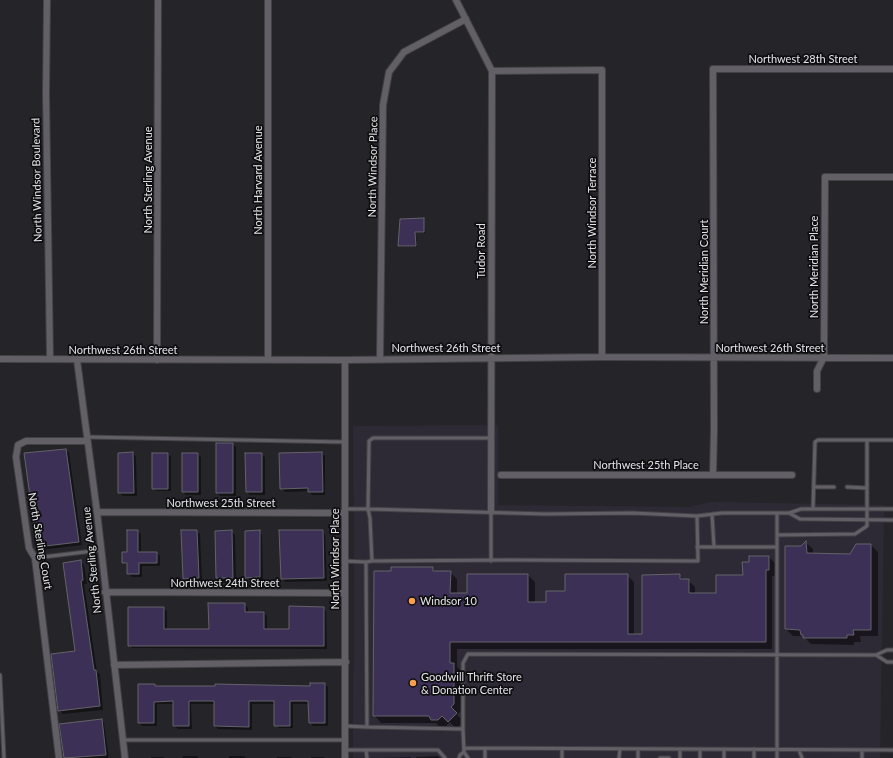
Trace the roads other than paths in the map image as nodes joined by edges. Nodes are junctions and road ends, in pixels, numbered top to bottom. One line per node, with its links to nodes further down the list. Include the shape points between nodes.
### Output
1 (47, 0): 16 (street, North Windsor Boulevard)
2 (158, 0): 20 (street, North Sterling Avenue)
3 (268, 0): 17 (street, North Harvard Avenue)
4 (456, 0): 5 (street, Tudor Road)
5 (466, 19): 8 (street, Tudor Road); 18 (street, North Windsor Place, via 404,52 389,72 383,105)
6 (713, 69): 7 (street, Northwest 28th Street); 13 (street, North Meridian Court)
7 (893, 69)
8 (492, 71): 10 (street, North Windsor Terrace, via 602,70); 12 (street, Tudor Road)
9 (893, 177): 11 (street, North Meridian Place, via 825,177)
10 (602, 357): 12 (street, Northwest 26th Street); 13 (street, Northwest 26th Street)
11 (824, 357): 13 (street, Northwest 26th Street); 14 (street, Northwest 26th Street); 22 (street, North Meridian Place, via 818,371)
12 (491, 358): 18 (street, Northwest 26th Street); 23 (street, Tudor Road)
13 (714, 358): 29 (street, North Meridian Court)
14 (893, 358)
15 (0, 359): 16 (street, Northwest 26th Street)
16 (50, 359): 19 (street, Northwest 26th Street)
17 (268, 359): 20 (street, Northwest 26th Street); 21 (street, Northwest 26th Street)
18 (380, 359): 21 (street, Northwest 26th Street)
19 (77, 360): 20 (street, Northwest 26th Street); 24 (street, North Sterling Avenue)
20 (157, 360)
21 (345, 360): 27 (street, North Windsor Place)
22 (818, 389)
23 (491, 438): 35 (lane, via 373,438 369,441); 41 (street, Tudor Road)
24 (86, 439): 27 (lane); 40 (street, North Sterling Avenue); 53 (street, North Sterling Court, via 26,441 18,445 16,458 29,548)
25 (867, 440): 26 (lane); 31 (lane, via 815,442); 34 (lane)
26 (893, 440)
27 (345, 442): 39 (street, North Windsor Place)
28 (501, 475): 29 (street, Northwest 25th Place)
29 (713, 475): 30 (street, Northwest 25th Place)
30 (792, 475)
31 (814, 487): 32 (lane); 36 (lane)
32 (834, 487)
33 (847, 487): 34 (lane)
34 (867, 488): 37 (lane)
35 (368, 509): 39 (lane); 41 (lane); 55 (lane)
36 (813, 509): 37 (lane); 44 (lane, via 801,509)
37 (867, 509): 38 (lane); 46 (lane)
38 (893, 509)
39 (345, 511): 40 (street, Northwest 25th Street); 54 (street, North Windsor Place)
40 (97, 512): 52 (street, North Sterling Avenue)
41 (491, 512): 45 (lane); 56 (lane)
42 (777, 513): 43 (lane); 44 (lane); 48 (lane)
43 (712, 514): 45 (lane); 50 (lane)
44 (789, 514): 46 (lane, via 800,519)
45 (697, 516): 49 (lane)
46 (867, 520): 47 (lane); 48 (lane, via 867,526 855,534)
47 (893, 520)
48 (777, 535): 51 (lane)
49 (697, 547): 50 (lane); 56 (lane, via 698,561)
50 (714, 547): 51 (lane)
51 (777, 547): 61 (lane)
52 (101, 550): 53 (lane); 58 (street, North Sterling Avenue)
53 (35, 558): 88 (street, North Sterling Court)
54 (345, 561): 57 (lane); 59 (street, North Windsor Place)
55 (372, 561): 56 (lane); 57 (lane)
56 (491, 561)
57 (366, 562): 68 (lane)
58 (105, 592): 59 (street, Northwest 24th Street); 65 (street, North Sterling Avenue)
59 (345, 593): 63 (street, North Windsor Place)
60 (893, 650): 62 (lane)
61 (777, 655): 62 (lane); 69 (lane, via 468,654 464,663); 83 (lane)
62 (876, 655): 64 (lane, via 887,662)
63 (346, 662): 65 (street); 67 (street, North Windsor Place)
64 (893, 662)
65 (114, 665): 70 (street, North Sterling Avenue)
66 (0, 675): 87 (lane)
67 (345, 726): 68 (lane); 71 (street, North Windsor Place)
68 (367, 728): 69 (lane)
69 (464, 729): 81 (lane)
70 (123, 740): 71 (lane); 89 (street, North Sterling Avenue)
71 (345, 740): 79 (street, North Windsor Place)
72 (485, 748): 73 (lane); 81 (lane); 95 (lane)
73 (562, 748): 74 (lane); 96 (lane)
74 (620, 749): 75 (lane); 97 (lane)
75 (638, 749): 76 (lane); 98 (lane)
76 (680, 749): 77 (lane); 101 (lane)
77 (700, 749): 78 (lane); 102 (lane)
78 (724, 749): 82 (lane); 103 (lane)
79 (345, 750): 80 (lane); 90 (street, North Windsor Place)
80 (366, 750): 91 (lane); 92 (lane, via 438,750)
81 (464, 750): 93 (lane); 94 (lane)
82 (754, 750): 83 (lane); 104 (lane)
83 (777, 750): 84 (lane); 105 (lane)
84 (800, 750): 85 (lane); 106 (lane)
85 (862, 750): 86 (lane); 107 (lane)
86 (893, 750)
87 (4, 758)
88 (59, 758)
89 (125, 758)
90 (345, 758)
91 (366, 758)
92 (445, 758)
93 (459, 758)
94 (468, 758)
95 (485, 758)
96 (562, 758)
97 (620, 758)
98 (638, 758)
99 (660, 758): 100 (lane)
100 (669, 758)
101 (680, 758)
102 (700, 758)
103 (724, 758)
104 (754, 758)
105 (778, 758)
106 (802, 758)
107 (862, 758)

